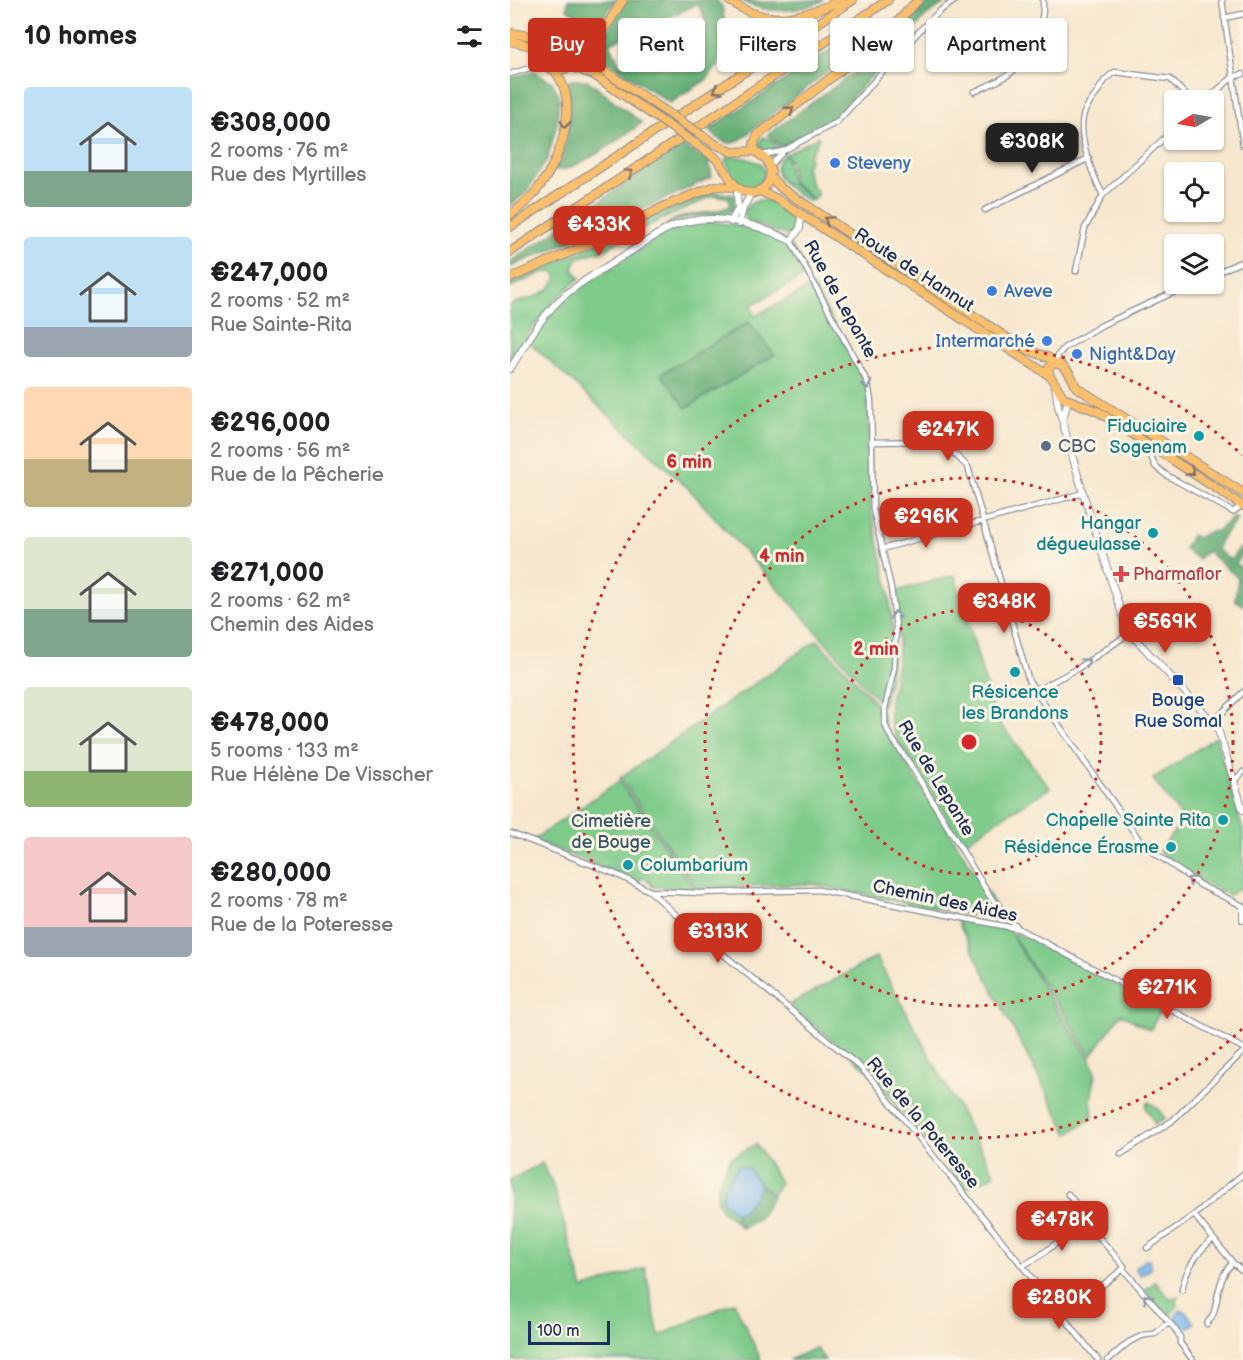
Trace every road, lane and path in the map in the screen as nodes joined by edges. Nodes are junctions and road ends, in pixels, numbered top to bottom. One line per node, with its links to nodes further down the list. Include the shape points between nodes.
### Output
1 (623, 0): 12 (highway)
2 (728, 0): 3 (highway, via 751,13 776,18 805,15)
3 (841, 0)
4 (853, 0): 44 (highway, one-way to 44)
5 (888, 0): 46 (highway, one-way to 5)
6 (918, 0): 30 (highway, one-way to 6, via 754,143 758,135 883,37)
7 (956, 0): 29 (street, via 923,27 837,122)
8 (1043, 0): 26 (street, via 1042,27 1026,57 1011,73)
9 (1222, 0): 11 (street)
10 (1243, 14): 11 (street)
11 (1224, 18): 23 (street)
12 (606, 24)
13 (510, 33): 14 (main road)
14 (528, 36)
15 (510, 41): 16 (main road)
16 (528, 45)
17 (528, 69): 21 (street)
18 (556, 72): 40 (highway, one-way to 40, via 567,95 562,139 541,185)
19 (586, 72): 34 (main road, bridge, via 710,153 722,163)
20 (605, 72): 30 (main road, bridge, via 726,151)
21 (510, 74)
22 (1243, 74): 23 (street)
23 (1233, 77): 25 (street); 28 (street)
24 (1181, 90): 31 (street, via 1170,79 1115,72 1108,76 1082,118)
25 (1218, 90)
26 (974, 92)
27 (1164, 138): 36 (street)
28 (1243, 145)
29 (783, 151): 30 (street); 32 (street)
30 (758, 153): 32 (main road)
31 (1089, 158): 36 (street); 39 (street)
32 (770, 166): 33 (main road)
33 (770, 177): 35 (main road); 52 (main road, Route de Hannut, one-way to 33, via 1021,347 782,189)
34 (736, 190): 35 (main road, Route de Hannut); 38 (main road); 42 (street, via 738,208); 50 (highway, via 695,195 665,206)
35 (760, 191): 37 (main road, Route de Hannut)
36 (1103, 195): 49 (street, via 1085,228)
37 (772, 196): 38 (main road); 41 (main road, Route de Hannut)
38 (749, 197): 43 (street)
39 (985, 210)
40 (510, 215)
41 (801, 215): 45 (street, via 800,228); 55 (main road, Route de Hannut)
42 (731, 222): 43 (street, Rue de Lepante); 53 (street, Rue de Lepante, via 714,219 679,224 597,272 563,296)
43 (739, 224): 45 (street, Rue de Lepante)
44 (510, 227)
45 (791, 241): 59 (street, Rue de Lepante, one-way to 59, via 868,383)
46 (510, 252)
47 (1243, 261): 48 (street)
48 (1224, 270)
49 (1076, 271)
50 (510, 278)
51 (1170, 294): 52 (street, via 1102,325 1064,348)
52 (1055, 362): 54 (main road, Route de Hannut); 55 (main road, via 1049,366)
53 (510, 369)
54 (1064, 369): 55 (main road, via 1062,377); 56 (main road, Route de Hannut)
55 (1052, 379): 57 (main road, Route de Hannut)
56 (1076, 386): 57 (main road, via 1077,395); 57 (main road, via 1066,384); 62 (main road, Route de Hannut)
57 (1063, 397): 58 (street); 58 (street); 60 (main road, Route de Hannut, via 1099,412)
58 (1063, 420): 61 (street)
59 (871, 442): 64 (street, via 935,441 946,446 968,467); 65 (street, Rue de Lepante, via 873,509)
60 (1146, 443): 63 (main road, Route de Hannut, one-way to 63); 63 (street, Route de Hannut, via 1155,466 1166,475 1233,512)
61 (1083, 493): 64 (street); 66 (street)
62 (1243, 493)
63 (1243, 506)
64 (984, 522): 65 (street); 67 (street, via 1029,682 1034,688)
65 (882, 549): 77 (street, Rue de Lepante, one-way to 65, via 989,895 889,734 884,715 894,668 896,627)
66 (1130, 633): 67 (street, one-way to 66); 69 (street)
67 (1041, 688): 75 (street, one-way to 67, via 1200,885 1143,845 1042,701)
68 (1243, 692): 69 (street)
69 (1214, 722): 71 (street)
70 (1243, 772): 71 (street)
71 (1234, 781): 72 (street)
72 (1243, 810)
73 (510, 833): 74 (street, Rue de la Poteresse)
74 (650, 891): 77 (street, Chemin des Aides, via 819,890); 87 (street, Rue de la Poteresse, via 859,1066)
75 (1243, 907): 76 (street)
76 (1243, 920)
77 (1019, 928): 78 (street, Chemin des Aides)
78 (1243, 1050): 79 (street, via 1172,1121)
79 (1121, 1154)
80 (1243, 1174): 82 (street)
81 (1068, 1194): 83 (street)
82 (1194, 1215): 84 (street); 85 (street)
83 (1088, 1219): 87 (street); 88 (street)
84 (1213, 1239): 86 (street); 90 (street, via 1197,1255)
85 (1147, 1248)
86 (1233, 1263): 89 (street); 93 (street, via 1226,1271)
87 (1022, 1266): 91 (street, Rue de la Poteresse)
88 (1123, 1269): 91 (street); 92 (street, one-way to 88)
89 (1243, 1271)
90 (1182, 1290)
91 (1063, 1316): 94 (street, Rue de la Poteresse)
92 (1170, 1324): 95 (street, via 1130,1342); 96 (street)
93 (1207, 1324)
94 (1098, 1360)
95 (1108, 1360)
96 (1193, 1360)

